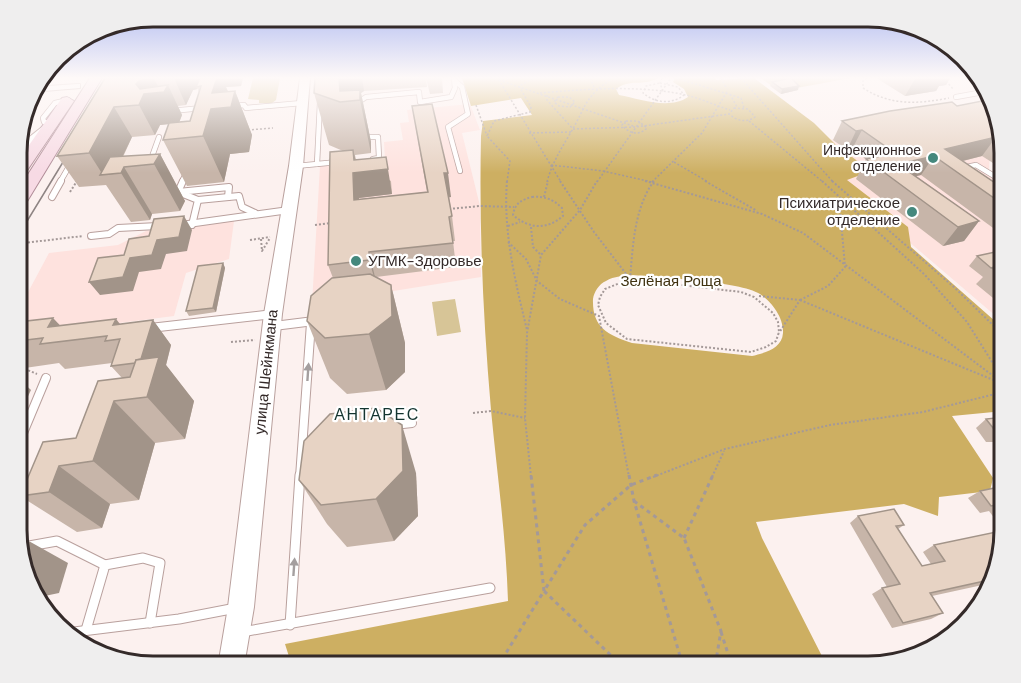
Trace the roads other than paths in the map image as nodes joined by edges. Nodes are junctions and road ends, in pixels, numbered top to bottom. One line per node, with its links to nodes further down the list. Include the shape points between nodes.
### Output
1 (61, 110): 16 (main road)
2 (74, 110): 28 (main road)
3 (194, 110): 9 (lane)
4 (246, 110): 11 (lane)
5 (301, 110): 21 (street, улица Шейнкмана)
6 (319, 110): 20 (lane)
7 (360, 110): 10 (lane)
8 (467, 110): 23 (lane, via 468,114 448,127)
9 (163, 113)
10 (360, 113)
11 (244, 117)
12 (360, 124): 18 (lane, via 360,136 378,137 379,158)
13 (162, 129): 15 (lane)
14 (170, 136): 15 (lane)
15 (159, 137): 25 (lane)
16 (27, 153)
17 (76, 153): 30 (lane)
18 (366, 159)
19 (347, 161): 20 (lane)
20 (317, 164): 21 (lane)
21 (296, 166): 33 (street, улица Шейнкмана)
22 (189, 167): 29 (lane)
23 (460, 171)
24 (952, 171): 26 (lane, via 975,165)
25 (146, 173)
26 (994, 176)
27 (170, 187): 29 (lane)
28 (27, 189)
29 (178, 192): 31 (lane, via 229,187); 32 (lane)
30 (52, 197)
31 (228, 197): 32 (lane); 34 (lane, via 239,196 242,207)
32 (198, 200): 35 (lane)
33 (289, 210): 34 (lane); 39 (street, улица Шейнкмана)
34 (255, 213): 35 (lane)
35 (192, 225): 36 (lane, via 118,228 110,234)
36 (92, 236)
37 (322, 320): 38 (lane)
38 (311, 321): 39 (lane); 46 (lane, one-way to 38)
39 (267, 327): 40 (lane); 50 (street, улица Шейнкмана)
40 (142, 328)
41 (46, 378): 42 (lane)
42 (27, 423)
43 (412, 423): 44 (lane)
44 (390, 426)
45 (314, 438): 46 (lane)
46 (303, 439): 52 (lane, one-way to 46)
47 (28, 546): 48 (lane, via 57,541)
48 (105, 565): 51 (lane, via 143,558 160,563); 53 (lane)
49 (490, 588): 52 (lane)
50 (241, 607): 51 (lane); 55 (street, улица Шейнкмана)
51 (150, 623): 53 (lane)
52 (291, 625): 55 (lane)
53 (86, 630): 54 (lane)
54 (78, 631)
55 (237, 633): 56 (street, улица Шейнкмана)
56 (233, 656)

